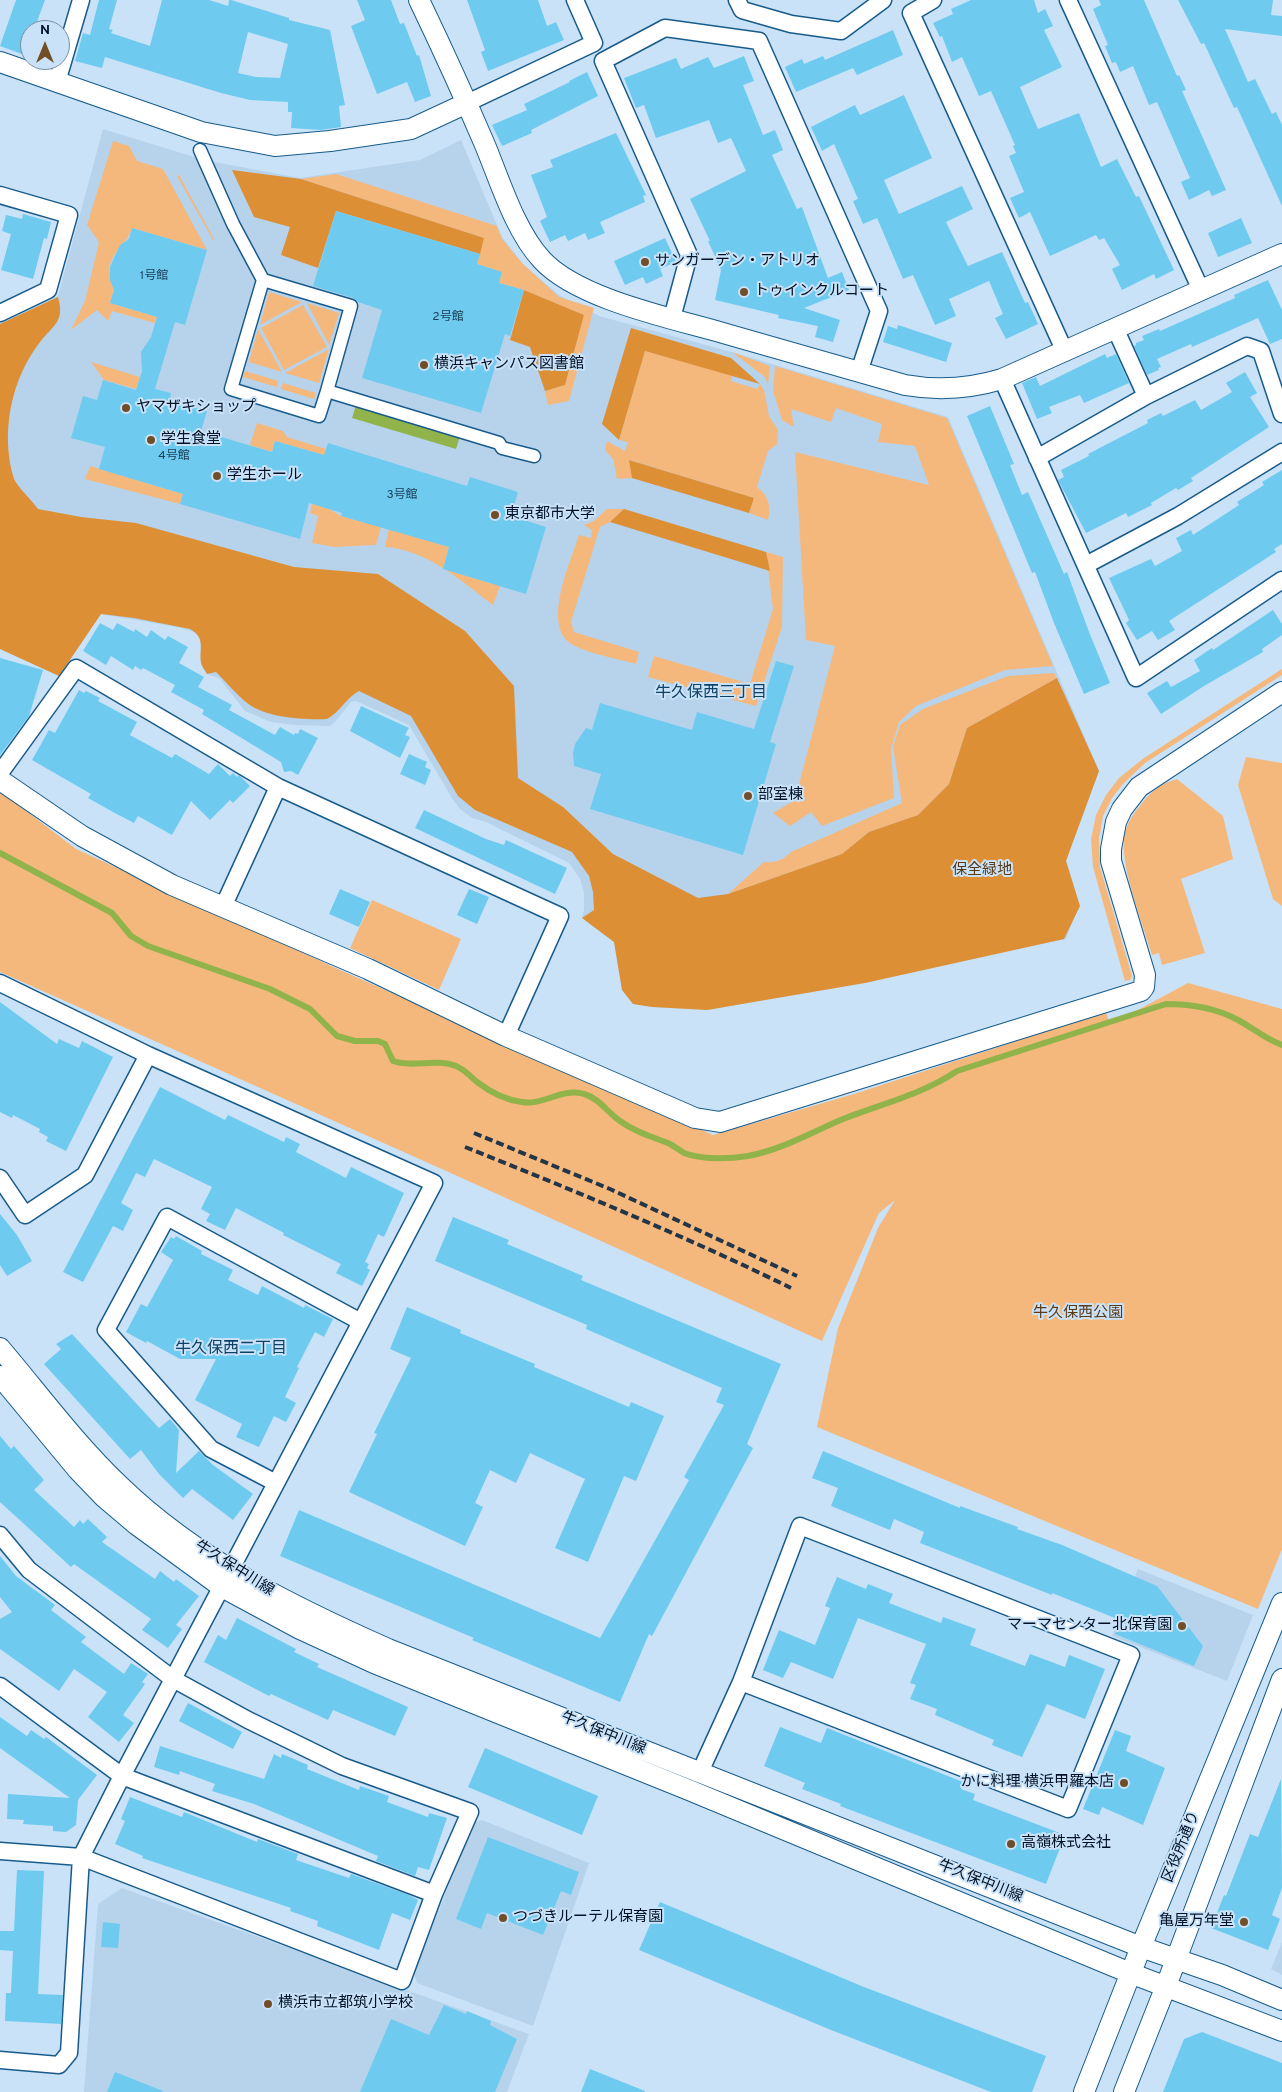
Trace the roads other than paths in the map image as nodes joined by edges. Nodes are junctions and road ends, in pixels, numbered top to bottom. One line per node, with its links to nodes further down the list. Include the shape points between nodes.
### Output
1 (81, 0): 9 (street)
2 (419, 0): 10 (street)
3 (575, 0): 10 (street, via 594,43)
4 (737, 0): 5 (street, via 742,10 791,24 841,31)
5 (883, 0)
6 (933, 0): 19 (street, via 911,13)
7 (1068, 0): 15 (street)
8 (0, 62): 9 (street)
9 (57, 82): 10 (street, via 201,132 275,146 411,129)
10 (467, 103): 17 (street, via 518,222 542,260 562,278 592,293)
11 (200, 150): 14 (street, via 233,224)
12 (0, 195): 16 (street, via 69,215 48,290)
13 (1282, 254): 15 (street)
14 (263, 280): 22 (street, via 351,306); 22 (street, via 231,389 319,416)
15 (1201, 290): 18 (street)
16 (0, 313)
17 (672, 318): 20 (street); 20 (street, via 690,255 603,61 665,28 759,41 879,311)
18 (1115, 328): 19 (street); 23 (street)
19 (1065, 352): 21 (street)
20 (859, 372): 21 (street, via 929,389 979,386)
21 (1002, 380): 27 (street)
22 (326, 391): 26 (street)
23 (1146, 396): 24 (street, via 1247,346 1261,351); 27 (street)
24 (1282, 414)
25 (1282, 452): 28 (street, via 1178,516)
26 (534, 456)
27 (1037, 458): 28 (street)
28 (1086, 565): 29 (street, via 1136,678)
29 (1282, 580)
30 (1282, 692): 36 (street, via 1150,778 1122,809 1113,835 1111,861 1145,975 1144,987 1136,994 720,1122 695,1118)
31 (0, 772): 33 (street, via 76,668)
32 (0, 780): 34 (street, via 82,836)
33 (278, 786): 34 (street); 36 (street, via 560,916)
34 (223, 907): 36 (street, via 368,969)
35 (0, 983): 37 (street)
36 (506, 1036)
37 (148, 1054): 38 (street, via 85,1175 25,1215); 39 (street, via 434,1184)
38 (0, 1178)
39 (361, 1322): 42 (street); 42 (street, via 167,1217 106,1330 211,1449)
40 (0, 1348): 44 (street, 牛久保中川線, via 119,1486)
41 (0, 1376): 44 (street, 牛久保中川線, via 104,1497 137,1524)
42 (276, 1483): 44 (street)
43 (0, 1535): 46 (street, via 29,1570)
44 (226, 1579): 46 (street); 50 (street, 牛久保中川線, via 388,1649); 57 (street, 牛久保中川線, via 300,1629 374,1663)
45 (1282, 1604): 55 (street, 区役所通り)
46 (173, 1679): 51 (street); 54 (street, via 342,1766 470,1812)
47 (1282, 1680): 56 (street)
48 (741, 1682): 48 (street, via 800,1526 1130,1655 1068,1809); 50 (street)
49 (0, 1686): 51 (street)
50 (700, 1772): 55 (street, 牛久保中川線)
51 (122, 1776): 53 (street); 54 (street)
52 (0, 1851): 53 (street)
53 (82, 1857): 54 (street, via 402,1981); 61 (street, via 69,2053 59,2065)
54 (434, 1894)
55 (1141, 1947): 56 (street, 牛久保中川線); 57 (street, 区役所通り)
56 (1176, 1960): 58 (street); 59 (street, 牛久保中川線)
57 (1130, 1973): 58 (street, 牛久保中川線); 62 (street, 区役所通り)
58 (1166, 1986): 60 (street, 牛久保中川線); 63 (street)
59 (1282, 2000)
60 (1282, 2031)
61 (0, 2060)
62 (1084, 2092)
63 (1124, 2092)

